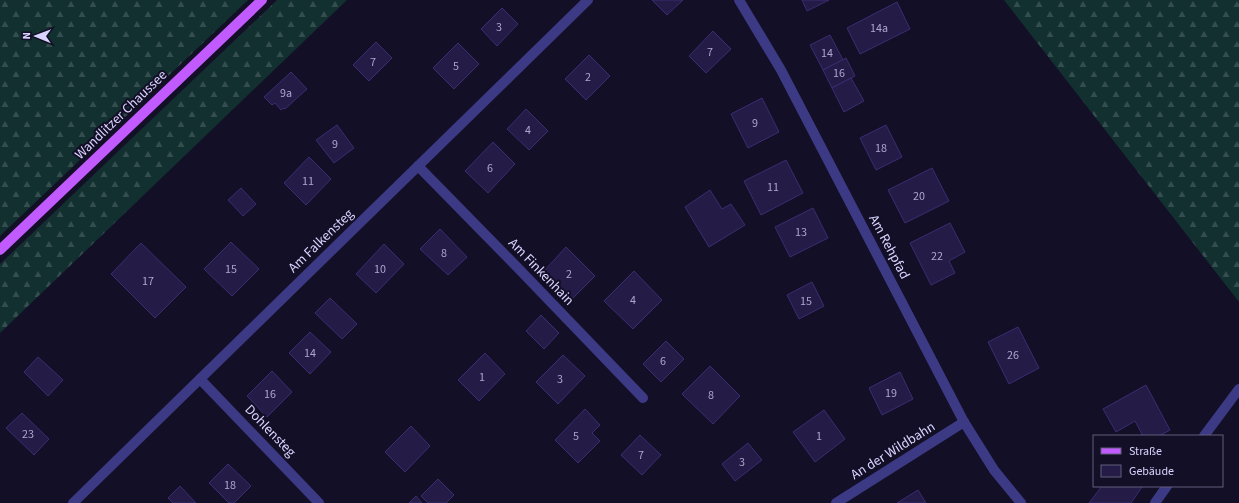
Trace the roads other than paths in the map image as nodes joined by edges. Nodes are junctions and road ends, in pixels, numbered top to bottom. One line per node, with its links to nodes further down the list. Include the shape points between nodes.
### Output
1 (262, 0): 5 (main road, Wandlitzer Chaussee)
2 (588, 0): 4 (street, Am Falkensteg)
3 (739, 0): 9 (street, Am Rehpfad, via 780,70)
4 (418, 166): 6 (street, Am Falkensteg); 8 (street, Am Finkenhain)
5 (0, 250)
6 (200, 379): 12 (street, Am Falkensteg); 13 (street, Dohlensteg)
7 (1239, 389): 10 (street)
8 (643, 398)
9 (964, 422): 14 (street, An der Wildbahn); 15 (street, Am Rehpfad, via 994,470)
10 (1205, 435)
11 (1166, 487): 16 (street)
12 (73, 503)
13 (319, 503)
14 (836, 503)
15 (1021, 503)
16 (1155, 503)

